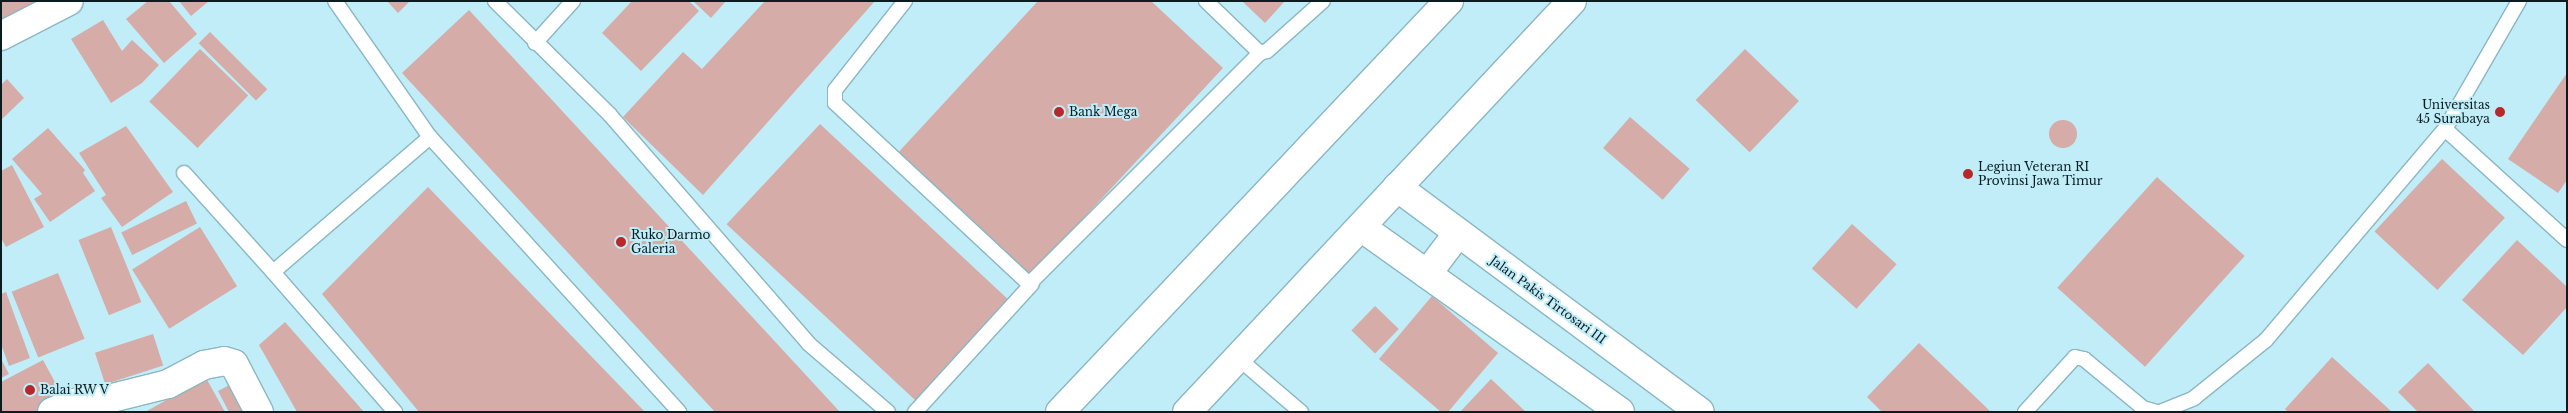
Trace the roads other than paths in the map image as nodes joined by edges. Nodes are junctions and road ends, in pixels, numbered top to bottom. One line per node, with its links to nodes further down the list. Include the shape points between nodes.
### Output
1 (69, 1): 11 (main road)
2 (335, 1): 15 (lane)
3 (495, 1): 12 (lane)
4 (573, 1): 12 (lane)
5 (905, 1): 23 (lane, via 835,90 835,103 1026,283)
6 (1206, 1): 13 (lane)
7 (1323, 1): 13 (lane, via 1268,51)
8 (1572, 1): 17 (main road)
9 (2518, 1): 14 (lane)
10 (1438, 5): 32 (main road)
11 (1, 36)
12 (535, 43): 30 (lane, via 610,115 809,344)
13 (1260, 53): 23 (lane)
14 (2445, 128): 20 (lane); 37 (lane, via 2266,340 2194,398)
15 (430, 137): 21 (lane); 29 (lane)
16 (184, 173): 21 (lane)
17 (1398, 187): 18 (main road); 19 (main road, Jalan Pakis Tirtosari III)
18 (1361, 227): 22 (main road); 24 (main road)
19 (1458, 233): 22 (main road); 35 (main road, Jalan Pakis Tirtosari III)
20 (2567, 240)
21 (273, 272): 28 (lane)
22 (1427, 274): 34 (main road)
23 (1032, 284): 31 (lane)
24 (1238, 358): 25 (main road); 33 (lane)
25 (1197, 408)
26 (52, 412): 27 (main road, via 74,403 108,399 168,384 204,365 224,361 234,364)
27 (259, 412)
28 (395, 412)
29 (679, 412)
30 (888, 412)
31 (915, 412)
32 (1060, 412)
33 (1301, 412)
34 (1620, 412)
35 (1700, 412)
36 (2025, 412): 37 (lane, via 2075,357 2084,359 2143,408)
37 (2158, 412)

